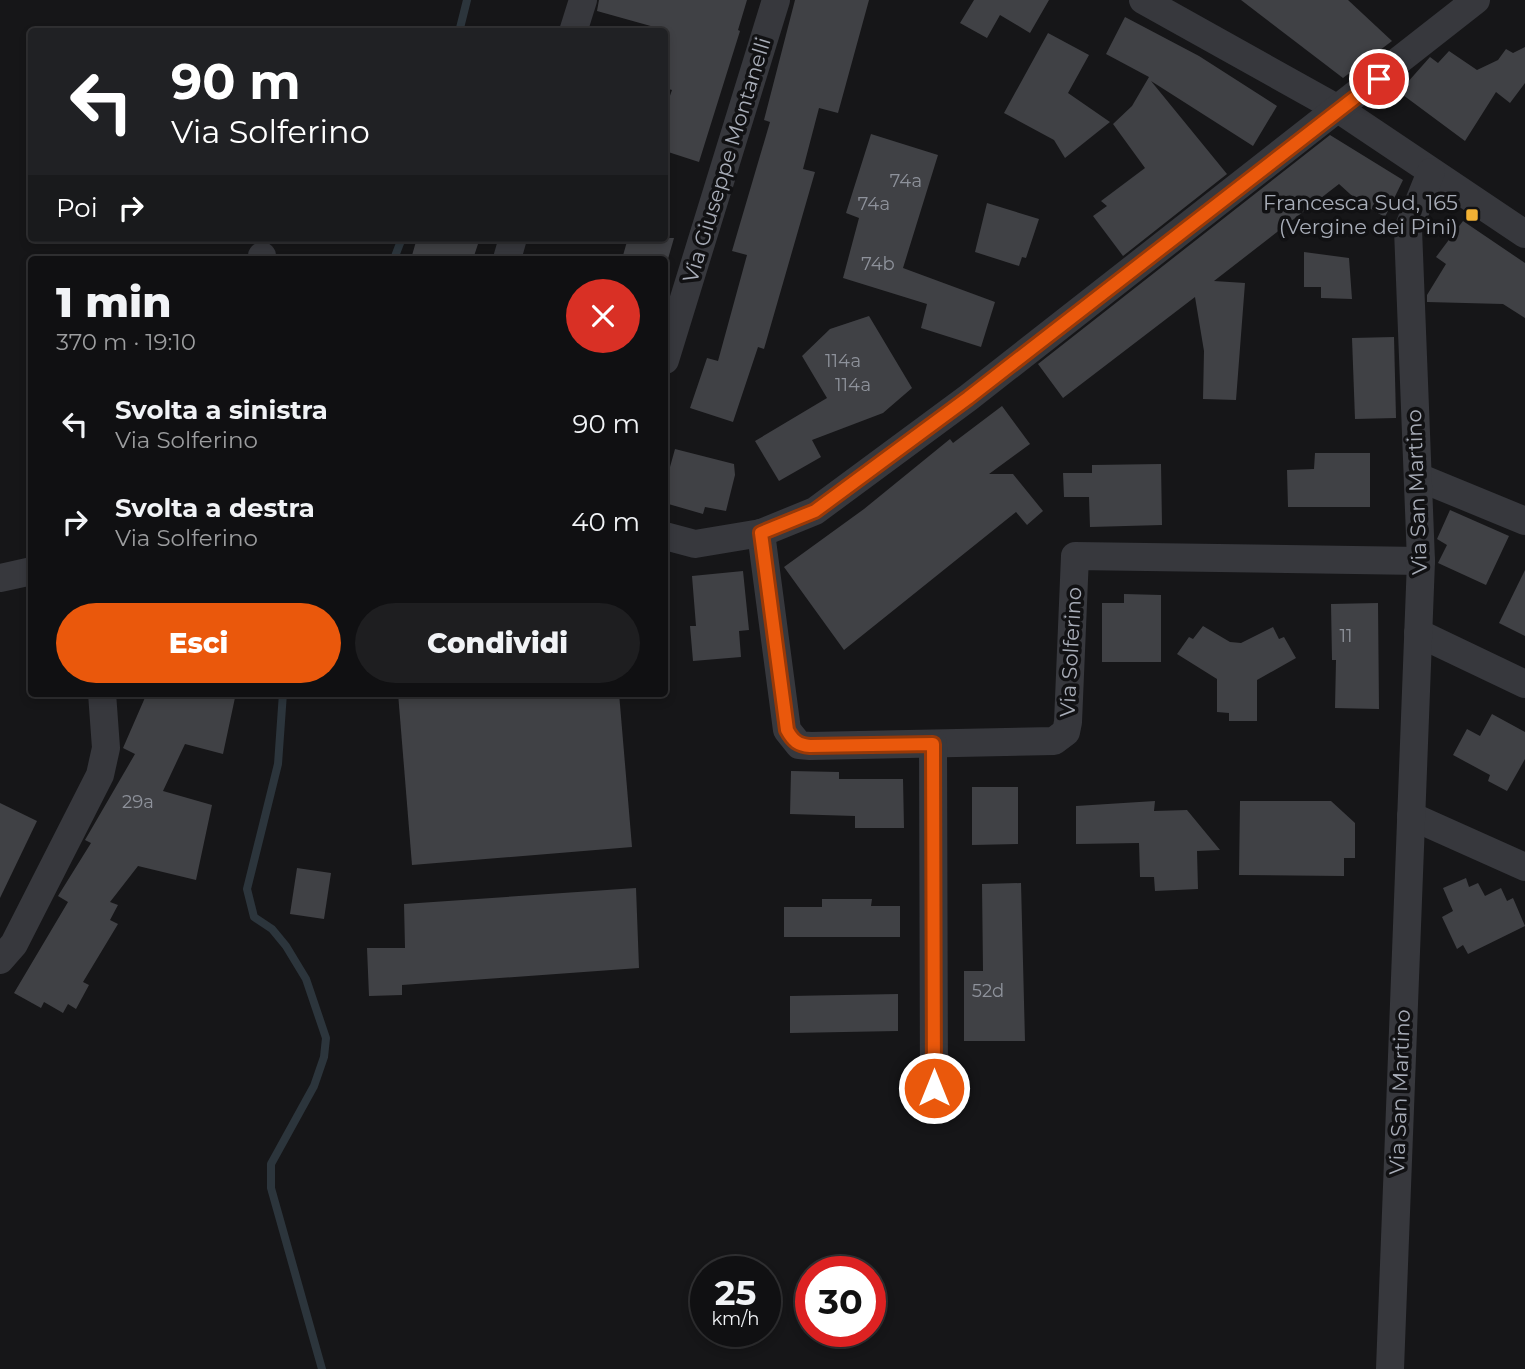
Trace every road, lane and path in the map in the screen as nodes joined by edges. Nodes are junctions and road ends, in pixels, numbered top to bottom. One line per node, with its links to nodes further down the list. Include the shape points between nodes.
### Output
1 (583, 0): 5 (street)
2 (776, 0): 9 (street, Via Giuseppe Montanelli)
3 (1143, 0): 6 (street)
4 (1476, 0): 6 (street)
5 (574, 28)
6 (1340, 110): 7 (street); 12 (street, via 815,511)
7 (1432, 172): 8 (street); 10 (street, Via San Martino, via 1408,229)
8 (1525, 234)
9 (668, 350)
10 (1418, 477): 11 (street); 14 (street, Via San Martino)
11 (1525, 521)
12 (761, 533): 13 (street, via 695,544); 20 (street, Via Solferino, via 787,730 792,739 810,746)
13 (668, 537)
14 (1421, 561): 17 (street, Via San Martino); 20 (street, Via Solferino, via 1075,556 1066,732 1054,741)
15 (28, 571): 16 (street)
16 (0, 578)
17 (1418, 633): 18 (street); 21 (street, Via San Martino)
18 (1525, 684)
19 (102, 697): 23 (street, via 106,748 100,775 14,944)
20 (933, 744): 24 (street)
21 (1411, 816): 22 (street); 25 (street, Via San Martino)
22 (1525, 867)
23 (0, 960)
24 (934, 1088)
25 (1390, 1369)

